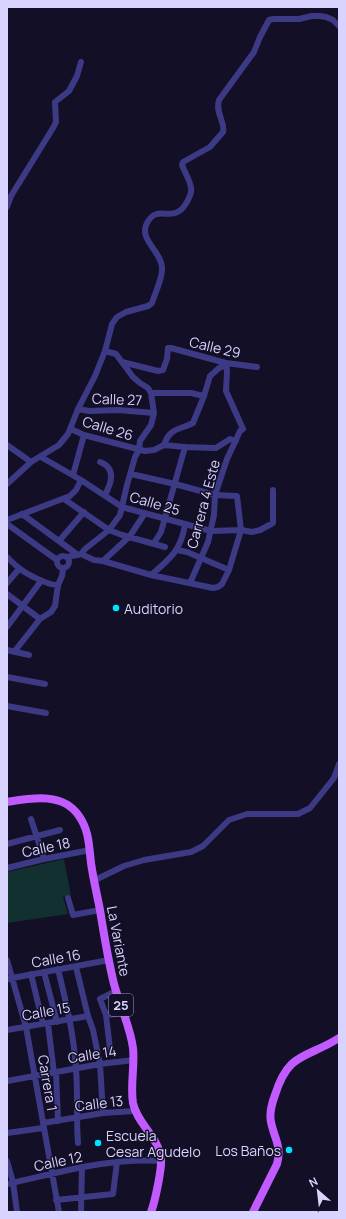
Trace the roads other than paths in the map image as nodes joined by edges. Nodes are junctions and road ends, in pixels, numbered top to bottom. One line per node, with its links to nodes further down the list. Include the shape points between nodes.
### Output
1 (339, 26): 4 (street, via 333,20 320,16 299,19 273,18 267,23 254,52 219,100 218,115 224,130 210,148 183,162 191,188 185,205 182,210 173,214 154,215 147,223 146,237 161,262 162,269 152,303 117,317 112,324)
2 (81, 62): 3 (street, via 69,91 55,102 56,122 53,128 11,196)
3 (7, 207)
4 (105, 351): 5 (street, via 116,354); 10 (street)
5 (122, 362): 6 (street, Calle 29, via 163,370 168,348 171,348); 8 (street, via 133,377)
6 (226, 364): 7 (street, Calle 29); 9 (street, via 210,376); 14 (street, Carrera 4 Este, via 226,391 243,429)
7 (258, 367)
8 (152, 393): 9 (street, via 191,393); 11 (street)
9 (204, 396): 16 (street, via 193,423 174,430)
10 (78, 409): 11 (street, Calle 27); 12 (street)
11 (154, 413): 18 (street, via 151,425 140,441)
12 (71, 429): 13 (street, Calle 26); 19 (street, via 64,440)
13 (84, 435): 18 (street, Calle 26); 23 (street)
14 (236, 441): 17 (street, via 230,439 216,448); 29 (street, Carrera 4 Este)
15 (7, 445): 20 (street)
16 (164, 445): 17 (street); 18 (street, via 154,450)
17 (184, 447): 26 (street)
18 (139, 450): 22 (street)
19 (41, 457): 20 (street); 23 (street, Calle 25)
20 (32, 462): 25 (street)
21 (100, 462): 28 (street, via 108,465 110,469 110,485)
22 (131, 474): 26 (street); 31 (street)
23 (72, 475): 24 (street, Calle 25)
24 (81, 480): 28 (street, Calle 25); 30 (street, via 76,490)
25 (7, 484)
26 (175, 484): 29 (street); 35 (street)
27 (273, 490): 40 (street, Calle 25, via 273,523 260,530)
28 (105, 495): 31 (street, Calle 25)
29 (215, 495): 40 (street, via 237,496); 41 (street, Carrera 4 Este)
30 (64, 498): 32 (street); 34 (street)
31 (122, 507): 33 (street, Calle 25); 39 (street)
32 (84, 512): 39 (street); 43 (street)
33 (145, 513): 35 (street, Calle 25); 42 (street)
34 (22, 514): 36 (street); 43 (street)
35 (164, 518): 38 (street, Calle 25); 44 (street, via 161,532)
36 (7, 520)
37 (7, 524): 51 (street)
38 (185, 525): 41 (street, Calle 25); 46 (street)
39 (109, 530): 42 (street); 47 (street)
40 (241, 530): 41 (street, Calle 25); 55 (street)
41 (210, 531): 50 (street, Carrera 4 Este)
42 (130, 536): 44 (street); 52 (street)
43 (59, 541): 47 (street)
44 (154, 543): 45 (street)
45 (165, 546)
46 (177, 550): 50 (street); 56 (street)
47 (80, 554): 49 (street); 52 (street)
48 (7, 557): 53 (street)
49 (67, 557): 51 (street, via 60,557); 54 (street, via 70,560 69,566)
50 (201, 558): 55 (street); 59 (street, Carrera 4 Este)
51 (57, 560): 54 (street, via 57,564)
52 (103, 561): 56 (street)
53 (19, 569): 57 (street); 58 (street)
54 (63, 569): 60 (street)
55 (229, 570): 59 (street, via 218,587)
56 (151, 575): 59 (street)
57 (41, 580): 60 (street); 62 (street)
58 (7, 583)
59 (190, 583)
60 (58, 585): 63 (street, via 55,606)
61 (7, 594): 62 (street)
62 (23, 605): 63 (street); 64 (street)
63 (40, 620): 66 (street)
64 (7, 627)
65 (7, 650): 66 (street)
66 (14, 652): 67 (street)
67 (29, 655)
68 (7, 677): 69 (street)
69 (45, 684)
70 (7, 706): 71 (street)
71 (46, 713)
72 (339, 764): 81 (street, via 334,778 310,808 298,814 247,814 229,820 203,846 191,852 144,860)
73 (7, 802): 78 (main road, La Variante / 25, via 39,798 62,801 72,808 85,826)
74 (31, 818): 76 (street)
75 (60, 830): 76 (street)
76 (37, 836): 77 (street); 79 (street)
77 (7, 844)
78 (90, 850): 79 (street, Calle 18); 81 (main road, La Variante / 25)
79 (44, 859): 80 (street, Calle 18)
80 (7, 868)
81 (94, 880): 83 (main road, La Variante / 25)
82 (68, 898): 83 (street, via 72,915)
83 (100, 910): 85 (main road, La Variante / 25)
84 (7, 960): 90 (street, Carrera 1)
85 (109, 960): 86 (street, Calle 16); 91 (main road, La Variante / 25)
86 (76, 967): 87 (street, Calle 16); 93 (street)
87 (58, 969): 88 (street, Calle 16); 95 (street)
88 (44, 972): 89 (street, Calle 16); 96 (street)
89 (31, 974): 90 (street, Calle 16); 97 (street)
90 (10, 978): 98 (street, Carrera 1)
91 (116, 990): 92 (main road, La Variante / 25); 94 (street, via 100,999)
92 (124, 1013): 94 (street); 102 (main road, La Variante / 25)
93 (88, 1016): 95 (street, Calle 15); 103 (street)
94 (106, 1016): 101 (street)
95 (71, 1020): 96 (street, Calle 15); 104 (street)
96 (57, 1022): 97 (street, Calle 15)
97 (46, 1024): 98 (street, Calle 15); 105 (street)
98 (26, 1027): 99 (street, Calle 15); 106 (street, Carrera 1)
99 (7, 1030)
100 (339, 1038): 127 (main road, via 297,1058 284,1073 270,1117 278,1141 279,1157)
101 (110, 1049)
102 (134, 1060): 103 (street, Calle 14); 108 (main road, La Variante / 25, via 132,1095)
103 (100, 1064): 104 (street, Calle 14); 109 (street)
104 (76, 1069): 105 (street, Calle 14); 110 (street)
105 (55, 1072): 106 (street, Calle 14); 111 (street)
106 (34, 1076): 107 (street, Calle 14); 112 (street, Carrera 1)
107 (7, 1081)
108 (135, 1111): 109 (street, Calle 13); 116 (main road, La Variante / 25, via 157,1146)
109 (103, 1113): 110 (street, Calle 13)
110 (76, 1117): 111 (street, Calle 13); 114 (street)
111 (58, 1121): 112 (street, Calle 13)
112 (43, 1126): 113 (street, Calle 13); 119 (street, Carrera 1)
113 (7, 1133)
114 (78, 1142)
115 (7, 1161): 120 (street)
116 (162, 1161): 117 (street, Calle 12); 126 (main road)
117 (117, 1162): 118 (street, Calle 12); 121 (street, via 113,1194)
118 (82, 1167): 119 (street, Calle 12); 121 (street)
119 (52, 1174): 120 (street, Calle 12); 122 (street, Carrera 1)
120 (10, 1183): 123 (street)
121 (81, 1198): 122 (street); 125 (street)
122 (56, 1200): 124 (street, Carrera 1)
123 (18, 1212)
124 (59, 1212)
125 (81, 1212)
126 (151, 1212)
127 (253, 1212)

